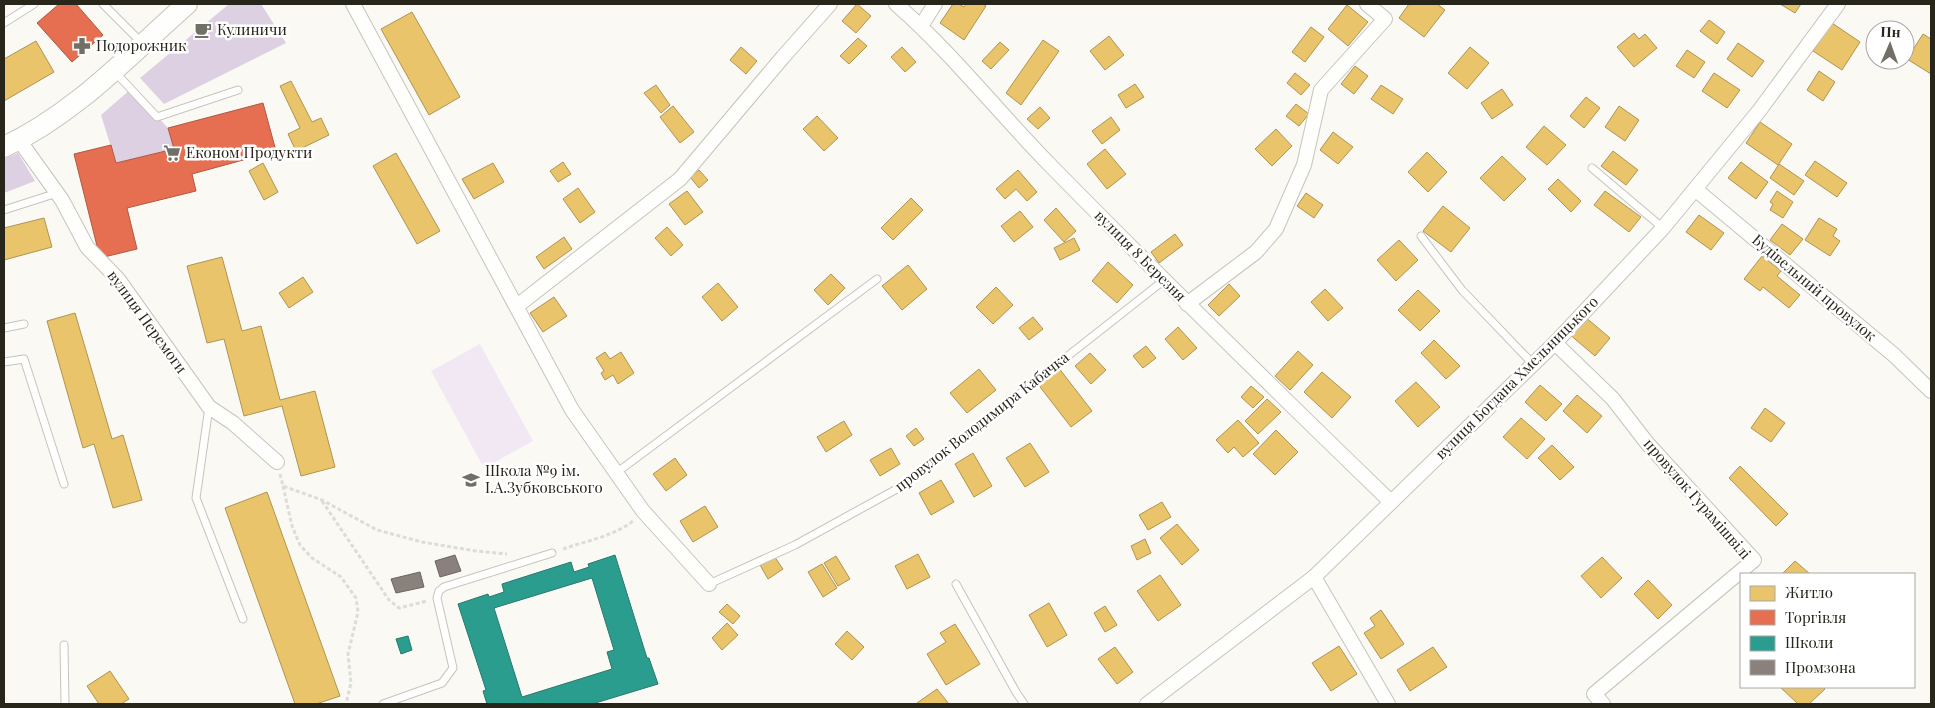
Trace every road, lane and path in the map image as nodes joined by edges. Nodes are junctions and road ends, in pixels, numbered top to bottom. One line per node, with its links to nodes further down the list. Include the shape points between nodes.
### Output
1 (34, 4): 10 (lane)
2 (103, 4): 12 (lane)
3 (186, 4): 12 (street)
4 (353, 4): 25 (street)
5 (830, 4): 25 (street, via 680,180)
6 (896, 4): 11 (street, вулиця 8 Березня)
7 (935, 4): 11 (street)
8 (1367, 4): 24 (street, via 1385,19 1321,90 1304,165 1276,229 1256,252)
9 (1838, 4): 17 (street, вулиця Богдана Хмельницького, via 1759,111)
10 (4, 23)
11 (921, 26): 23 (street, вулиця 8 Березня, via 1042,158)
12 (142, 43): 13 (street)
13 (113, 70): 14 (lane, via 157,117); 15 (street, via 74,105)
14 (238, 90)
15 (11, 143): 18 (street, вулиця Перемоги)
16 (1592, 168): 20 (lane)
17 (1695, 189): 20 (street, вулиця Богдана Хмельницького); 31 (street, Будівельний провулок, via 1894,355)
18 (58, 194): 19 (lane); 32 (street, вулиця Перемоги, via 87,247 118,279)
19 (4, 210)
20 (1663, 228): 28 (street, вулиця Богдана Хмельницького)
21 (1421, 236): 30 (lane, via 1462,290)
22 (878, 278): 34 (lane)
23 (1164, 281): 24 (street, вулиця 8 Березня); 43 (lane, провулок Володимира Кабачка, via 904,484 795,545)
24 (1187, 304): 38 (street, вулиця 8 Березня)
25 (516, 306): 34 (street, via 572,410)
26 (24, 324): 27 (lane)
27 (4, 328)
28 (1555, 343): 30 (street, вулиця Богдана Хмельницького); 54 (street, провулок Гурамішвілі, via 1613,399 1647,443 1754,560 1594,694)
29 (4, 362): 35 (lane, via 24,359)
30 (1533, 364): 38 (street, вулиця Богдана Хмельницького)
31 (1931, 391)
32 (209, 407): 33 (street, вулиця Перемоги, via 233,423); 46 (lane, via 196,498)
33 (277, 462): 36 (path)
34 (615, 473): 39 (street)
35 (64, 484)
36 (283, 486): 37 (path); 49 (path, via 300,545 312,558 341,577 356,598 358,612 348,654 351,683)
37 (322, 500): 41 (path, via 377,530 422,542); 45 (path, via 389,600 399,608)
38 (1390, 502): 42 (street, вулиця Богдана Хмельницького)
39 (643, 512): 40 (path, via 622,528); 43 (street)
40 (552, 553): 45 (lane, via 444,587)
41 (511, 554)
42 (1314, 577): 52 (street, вулиця Богдана Хмельницького); 53 (street)
43 (709, 584)
44 (956, 584): 51 (lane)
45 (438, 598): 50 (lane, via 453,668 442,683)
46 (243, 620)
47 (64, 645): 48 (lane)
48 (65, 704)
49 (346, 704)
50 (384, 704)
51 (1024, 704)
52 (1147, 704)
53 (1388, 704)
54 (1603, 704)

